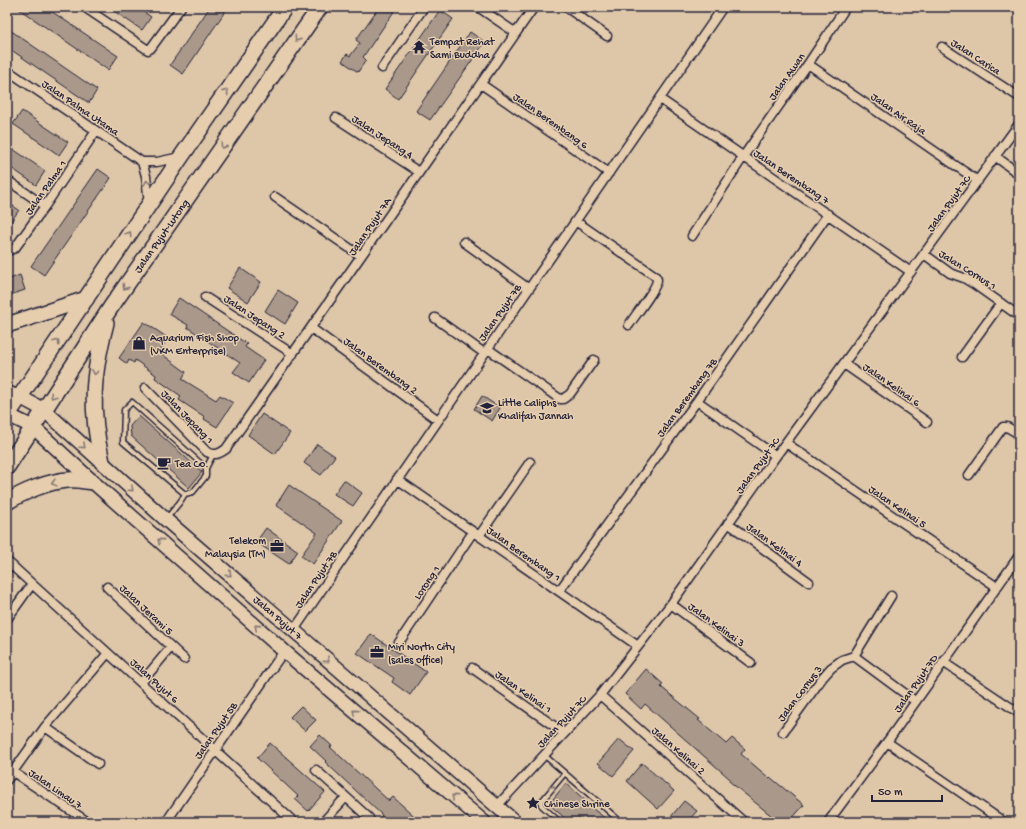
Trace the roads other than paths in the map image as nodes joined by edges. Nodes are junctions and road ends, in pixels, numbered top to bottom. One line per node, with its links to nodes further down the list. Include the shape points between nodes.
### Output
1 (84, 7): 2 (street, via 148,50)
2 (181, 7)
3 (286, 7): 24 (highway, one-way to 3)
4 (320, 7): 47 (highway, Jalan Pujut-Lutong, one-way to 47)
5 (424, 7): 15 (street)
6 (478, 7): 11 (street)
7 (534, 7): 11 (street, Jalan Pujut 7A)
8 (566, 7): 12 (street)
9 (723, 7): 19 (street, Jalan Pujut 7B)
10 (846, 7): 14 (street, Jalan Awan)
11 (516, 33): 17 (street, Jalan Pujut 7A)
12 (607, 36)
13 (942, 47): 18 (street, Jalan Carica)
14 (808, 64): 25 (street, Jalan Awan); 31 (street, Jalan Air Raja)
15 (382, 68)
16 (7, 70): 22 (street, Jalan Palma Utama)
17 (481, 84): 27 (street, Jalan Pujut 7A); 28 (street, Jalan Berembang 6)
18 (1019, 97)
19 (660, 99): 25 (street, Jalan Berembang 7); 28 (street, Jalan Pujut 7B)
20 (336, 118): 27 (street, Jalan Jepang 4)
21 (1019, 124): 23 (street, Jalan Pujut 7C)
22 (96, 131): 26 (street, Jalan Palma Utama); 34 (street, Jalan Palma 1)
23 (995, 156): 29 (street); 31 (street, Jalan Pujut 7C)
24 (181, 157): 26 (street, via 158,162); 33 (highway)
25 (743, 157): 35 (street, Jalan Berembang 7); 37 (street, Jalan Awan)
26 (142, 162): 33 (street, one-way to 26)
27 (419, 172): 41 (street, Jalan Pujut 7A)
28 (609, 173): 36 (street, Jalan Pujut 7B)
29 (1019, 174)
30 (7, 180): 34 (street)
31 (978, 181): 40 (street, Jalan Pujut 7C)
32 (275, 197): 41 (street)
33 (149, 204): 45 (highway, one-way to 33)
34 (45, 206): 39 (street, Jalan Palma 1, via 15,248)
35 (828, 214): 42 (street, Jalan Berembang 7); 60 (street, Jalan Berembang 7B)
36 (577, 222): 43 (street, Jalan Pujut 7B); 51 (street, via 657,278 654,289)
37 (692, 236)
38 (464, 242): 43 (street)
39 (7, 251)
40 (924, 254): 42 (street, Jalan Pujut 7C); 46 (street, Jalan Cornus 1)
41 (362, 256): 52 (street, Jalan Pujut 7A)
42 (911, 272): 57 (street, Jalan Pujut 7C)
43 (529, 289): 53 (street, Jalan Pujut 7B)
44 (205, 297): 54 (street, Jalan Jepang 2)
45 (86, 299): 50 (highway); 59 (highway, one-way to 45)
46 (1000, 303): 48 (street, Jalan Cornus 1); 55 (street)
47 (111, 307): 61 (highway, Jalan Pujut-Lutong, one-way to 61); 70 (highway, one-way to 70, via 96,367 93,404)
48 (1019, 316)
49 (435, 318): 53 (street)
50 (7, 325)
51 (629, 325)
52 (311, 328): 54 (street, Jalan Pujut 7A); 63 (street, Jalan Berembang 2)
53 (486, 351): 56 (street, via 563,400); 63 (street, Jalan Pujut 7B)
54 (293, 354): 68 (street, Jalan Pujut 7A, via 226,449)
55 (962, 357)
56 (594, 360)
57 (844, 364): 64 (street, Jalan Kelinai 6); 67 (street, Jalan Pujut 7C)
58 (145, 388): 68 (street, Jalan Jepang 1, via 207,452)
59 (13, 395): 61 (main road, Jalan Pujut 7); 62 (highway)
60 (697, 401): 69 (street); 88 (street, Jalan Berembang 7B)
61 (44, 410): 65 (highway, Jalan Pujut-Lutong); 70 (main road, Jalan Pujut 7, one-way to 70)
62 (7, 415): 65 (main road, Jalan Pujut 7)
63 (438, 420): 75 (street, Jalan Pujut 7B)
64 (927, 422)
65 (33, 427): 72 (highway, Jalan Pujut-Lutong); 76 (main road, Jalan Pujut 7)
66 (1019, 434): 74 (street, via 1003,427)
67 (786, 443): 69 (street, Jalan Pujut 7C); 87 (street, Jalan Kelinai 5)
68 (215, 454): 73 (lane)
69 (776, 456): 80 (street, Jalan Pujut 7C)
70 (102, 462): 79 (main road, Jalan Pujut 7, one-way to 79)
71 (530, 462): 81 (street, Lorong 1)
72 (7, 467)
73 (206, 468): 77 (lane, via 206,476 194,492); 77 (lane, via 132,402 124,410 123,442)
74 (969, 475)
75 (397, 479): 81 (street, Jalan Berembang 1); 92 (street, Jalan Pujut 7B)
76 (92, 482): 78 (highway, one-way to 78, via 66,480 37,488); 96 (main road, Jalan Pujut 7, one-way to 76)
77 (185, 494): 79 (lane)
78 (7, 502)
79 (165, 520): 92 (main road, Jalan Pujut 7, one-way to 92)
80 (728, 523): 84 (street, Jalan Kelinai 4); 90 (street, Jalan Pujut 7C)
81 (476, 534): 88 (street, Jalan Berembang 1); 93 (street, Lorong 1)
82 (1019, 556): 87 (street, Jalan Pujut 7D)
83 (7, 561): 85 (street, Jalan Pujut 6)
84 (809, 582)
85 (32, 584): 91 (street); 97 (street, Jalan Pujut 6)
86 (108, 587): 95 (street, Jalan Jerami 5)
87 (997, 587): 100 (street, Jalan Pujut 7D)
88 (559, 591): 94 (street, Jalan Berembang 1)
89 (891, 596): 98 (street)
90 (671, 604): 94 (street, Jalan Pujut 7C); 101 (street, Jalan Kelinai 3)
91 (7, 619)
92 (294, 630): 112 (main road, Jalan Pujut 7, one-way to 112)
93 (398, 644)
94 (638, 646): 104 (street, Jalan Pujut 7C)
95 (171, 647): 99 (street, Jalan Jerami 5); 103 (street, Jalan Jerami 5)
96 (284, 651): 111 (street, Jalan Pujut 5B); 126 (main road, Jalan Pujut 7, one-way to 96)
97 (108, 653): 103 (street, Jalan Pujut 6); 107 (street)
98 (854, 656): 105 (street); 108 (street, Jalan Cornus 3, via 842,660 831,668)
99 (184, 659)
100 (943, 662): 105 (street, Jalan Pujut 7D); 106 (street)
101 (751, 663)
102 (472, 668): 109 (street, Jalan Kelinai 1)
103 (141, 683): 111 (street, Jalan Pujut 6)
104 (600, 695): 109 (street, Jalan Pujut 7C); 131 (street, Jalan Kelinai 2)
105 (915, 701): 110 (street, Jalan Pujut 7D)
106 (1019, 713)
107 (45, 727): 114 (street); 115 (street)
108 (784, 732)
109 (564, 733): 113 (street, Jalan Pujut 7C)
110 (887, 742): 132 (street, Jalan Pujut 7D); 133 (street)
111 (215, 750): 123 (street, Jalan Pujut 5B); 124 (street, Jalan Pujut 6)
112 (436, 754): 120 (main road, Jalan Pujut 7); 127 (main road, via 453,776)
113 (544, 755): 117 (lane); 120 (street, Jalan Pujut 7C)
114 (98, 764)
115 (10, 770): 118 (street); 122 (street, Jalan Limau 7)
116 (316, 770): 119 (street)
117 (565, 773): 129 (lane, one-way to 117, via 541,805); 130 (lane)
118 (7, 780)
119 (346, 797): 121 (street); 125 (street)
120 (497, 806): 128 (main road, Jalan Pujut 7)
121 (369, 818)
122 (88, 822)
123 (166, 822)
124 (294, 822)
125 (323, 822)
126 (484, 822)
127 (506, 822)
128 (515, 822)
129 (560, 822)
130 (621, 822)
131 (744, 822)
132 (828, 822)
133 (1004, 822)

